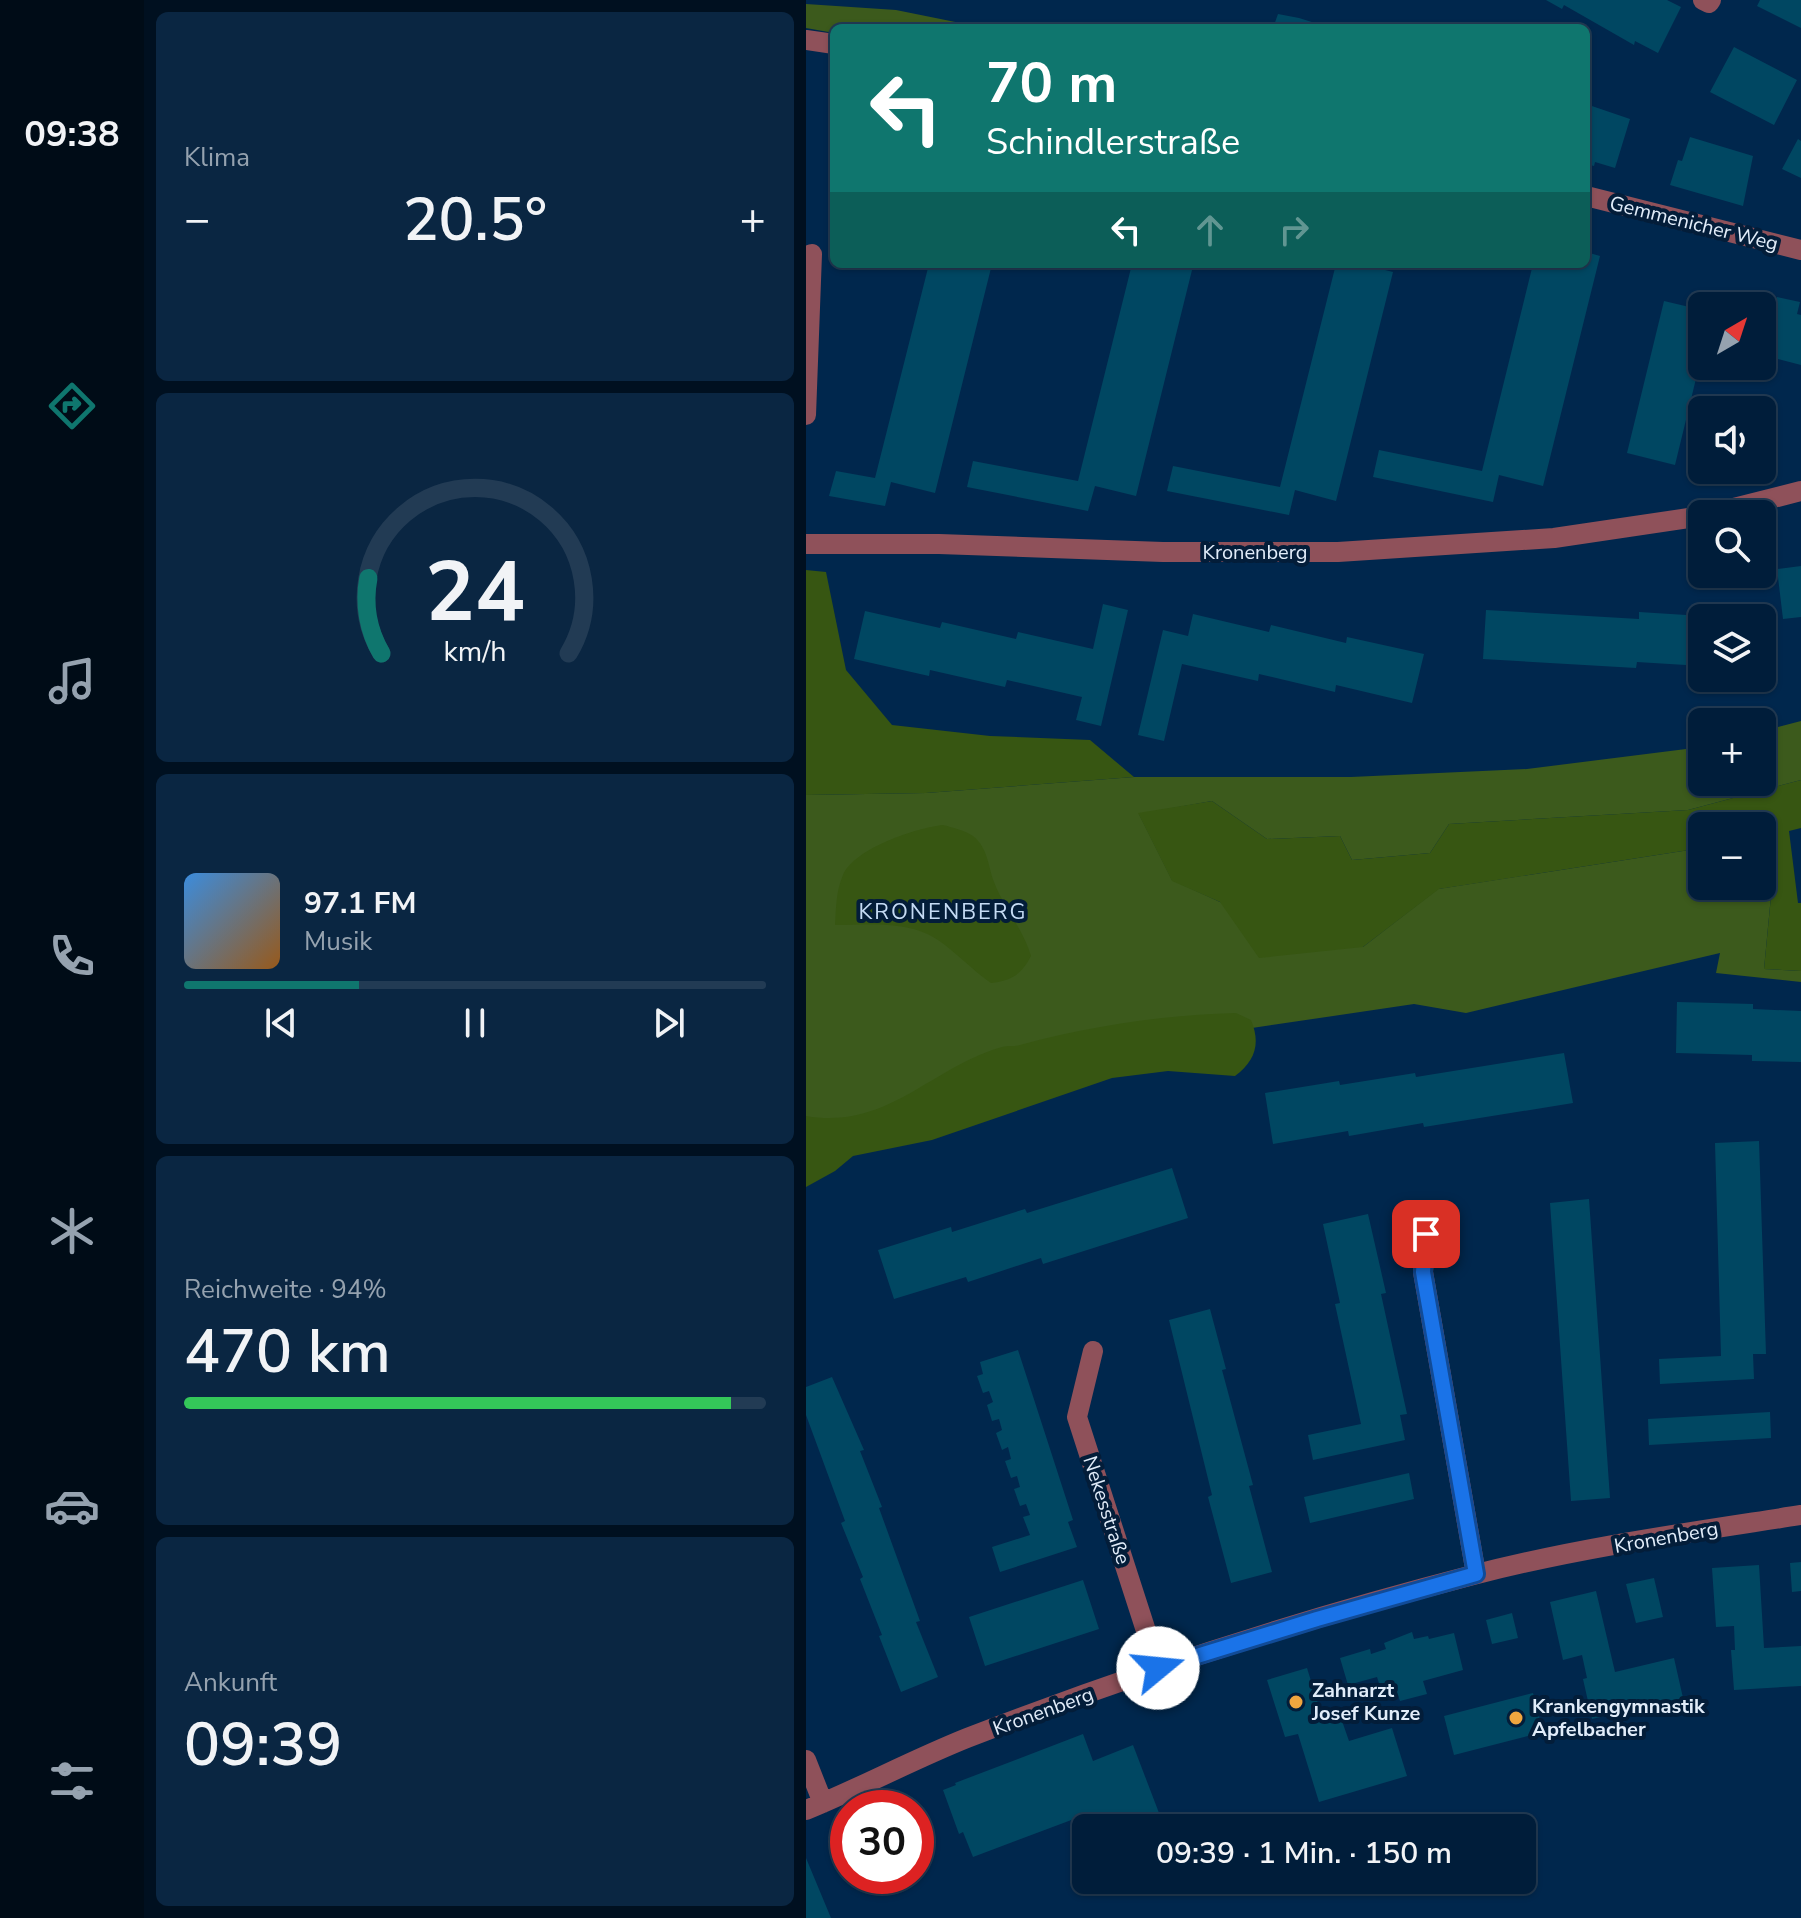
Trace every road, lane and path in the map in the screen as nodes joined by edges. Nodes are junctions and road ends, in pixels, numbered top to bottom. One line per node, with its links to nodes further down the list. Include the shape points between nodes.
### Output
1 (1703, 0): 2 (street)
2 (1711, 0)
3 (806, 40): 4 (street)
4 (830, 43)
5 (1590, 197): 6 (street, Gemmenicher Weg)
6 (1801, 250)
7 (806, 256): 8 (street, via 812,254)
8 (806, 415)
9 (1801, 491): 10 (street)
10 (1765, 500)
11 (1688, 518): 12 (street, Kronenberg, via 1554,538 1338,552)
12 (806, 544)
13 (1426, 1234): 16 (street, via 1423,1272)
14 (1093, 1351): 17 (street, Nekesstraße, via 1077,1417)
15 (1801, 1515): 16 (street, Kronenberg, via 1640,1540)
16 (1476, 1574): 17 (street, Kronenberg)
17 (1158, 1668): 19 (street, Kronenberg, via 967,1738)
18 (806, 1760): 19 (street)
19 (814, 1806)

